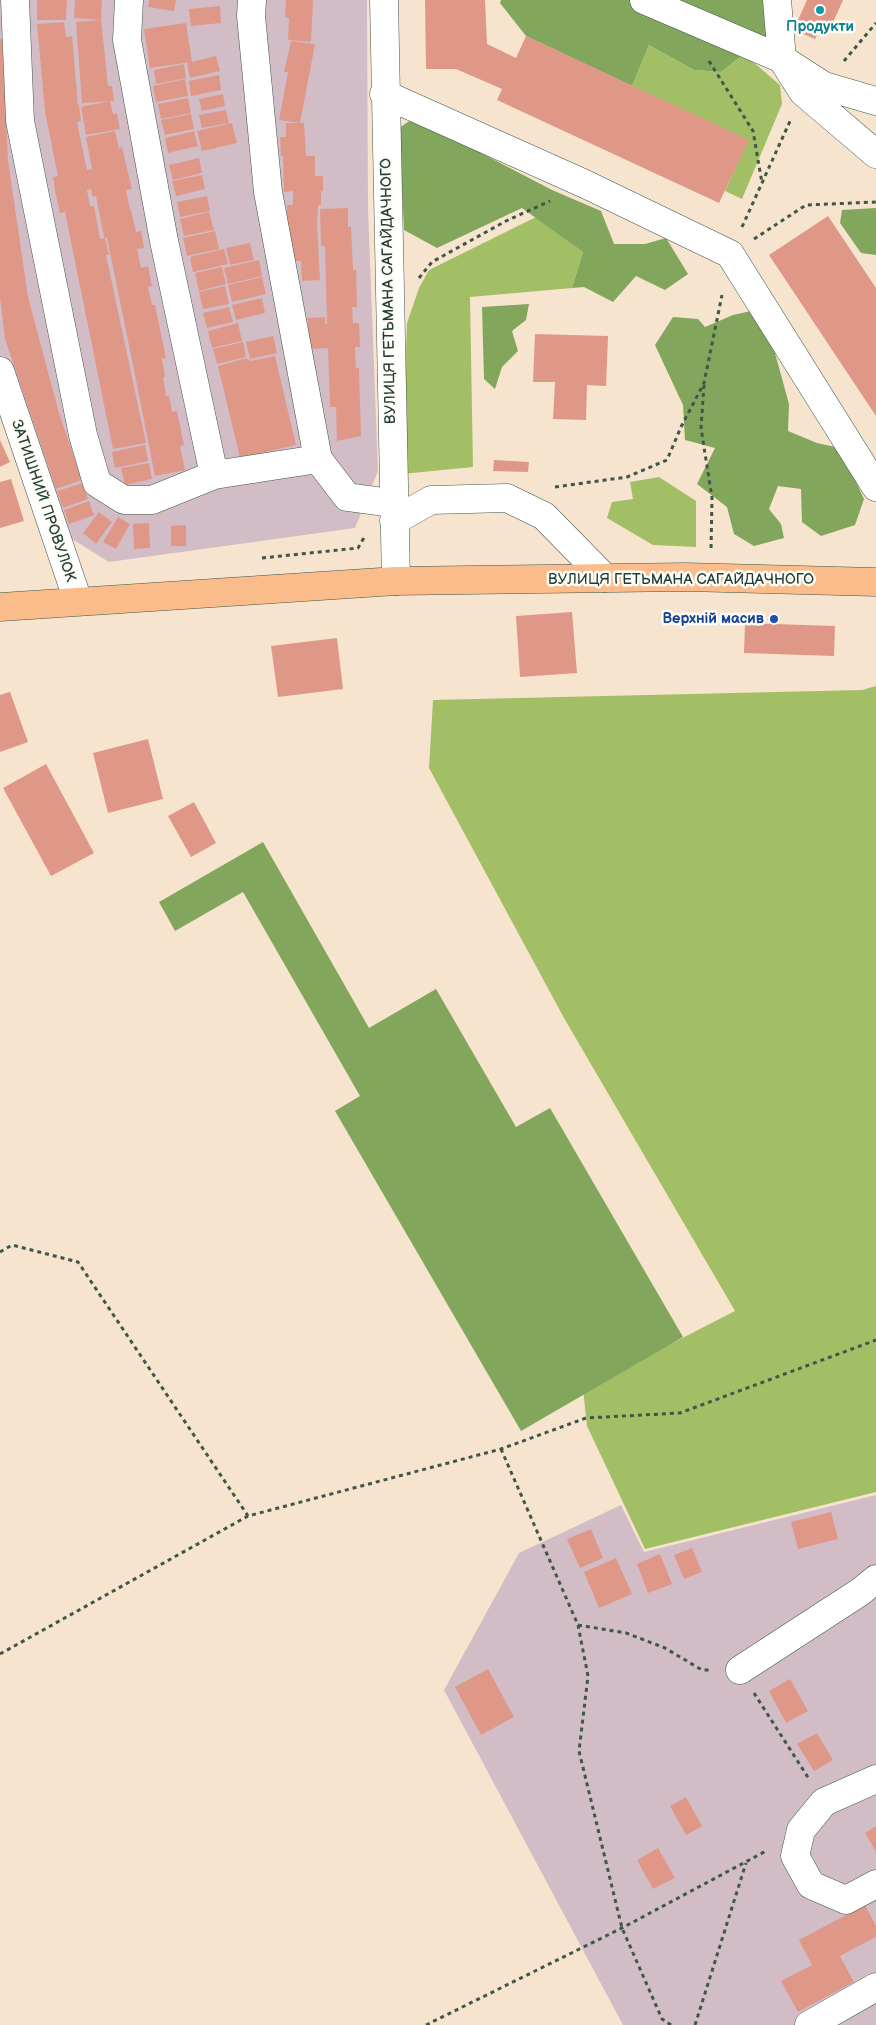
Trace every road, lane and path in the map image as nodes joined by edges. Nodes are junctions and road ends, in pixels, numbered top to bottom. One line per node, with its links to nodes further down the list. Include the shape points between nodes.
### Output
1 (15, 0): 22 (street, via 20,121 83,436 97,483 124,500 152,500)
2 (129, 0): 22 (street, via 127,40 164,241)
3 (252, 0): 21 (street, via 268,192)
4 (384, 0): 11 (street, ВУЛИЦЯ ГЕТЬМАНА САГАЙДАЧНОГО)
5 (644, 0): 9 (street)
6 (777, 0): 9 (street)
7 (876, 23): 10 (path)
8 (706, 56): 15 (path, via 754,130)
9 (782, 59): 10 (street)
10 (813, 89): 12 (street); 13 (street); 15 (path)
11 (384, 94): 14 (street); 25 (street, ВУЛИЦЯ ГЕТЬМАНА САГАЙДАЧНОГО)
12 (876, 101)
13 (876, 154)
14 (585, 184): 17 (street); 18 (path, via 432,262)
15 (762, 184): 17 (path)
16 (876, 202): 17 (path, via 806,206)
17 (730, 254): 20 (path); 24 (street)
18 (418, 280)
19 (0, 372): 31 (street, ЗАТИШНИЙ ПРОВУЛОК)
20 (704, 383): 23 (path, via 667,460 627,477 559,488); 26 (path, via 701,428 712,498)
21 (318, 459): 22 (street); 25 (street, via 347,498)
22 (214, 475)
23 (550, 486)
24 (876, 487)
25 (390, 508): 27 (path, via 358,548); 28 (street, via 431,500 507,498 544,516); 29 (street, ВУЛИЦЯ ГЕТЬМАНА САГАЙДАЧНОГО)
26 (711, 553)
27 (252, 559)
28 (605, 578): 29 (main road, ВУЛИЦЯ ГЕТЬМАНА САГАЙДАЧНОГО); 30 (main road, ВУЛИЦЯ ГЕТЬМАНА САГАЙДАЧНОГО)
29 (396, 581): 31 (main road, ВУЛИЦЯ ГЕТЬМАНА САГАЙДАЧНОГО)
30 (876, 582)
31 (78, 601): 32 (main road, ВУЛИЦЯ ГЕТЬМАНА САГАЙДАЧНОГО)
32 (0, 607)
33 (0, 1252): 36 (path, via 12,1245 78,1262)
34 (876, 1340): 35 (path, via 680,1413 586,1418)
35 (502, 1449): 36 (path); 44 (path, via 578,1625 588,1676 579,1751)
36 (248, 1516): 38 (path)
37 (876, 1578): 39 (street, via 860,1592)
38 (0, 1654)
39 (740, 1670)
40 (876, 1779): 41 (street, via 824,1802)
41 (800, 1830): 42 (path); 43 (street, via 795,1856 811,1884 846,1900)
42 (746, 1862): 44 (path); 48 (path)
43 (876, 1884)
44 (622, 1928): 46 (path); 47 (path, via 662,2019)
45 (876, 1987): 49 (street)
46 (426, 2025)
47 (671, 2025)
48 (695, 2025)
49 (809, 2025)

